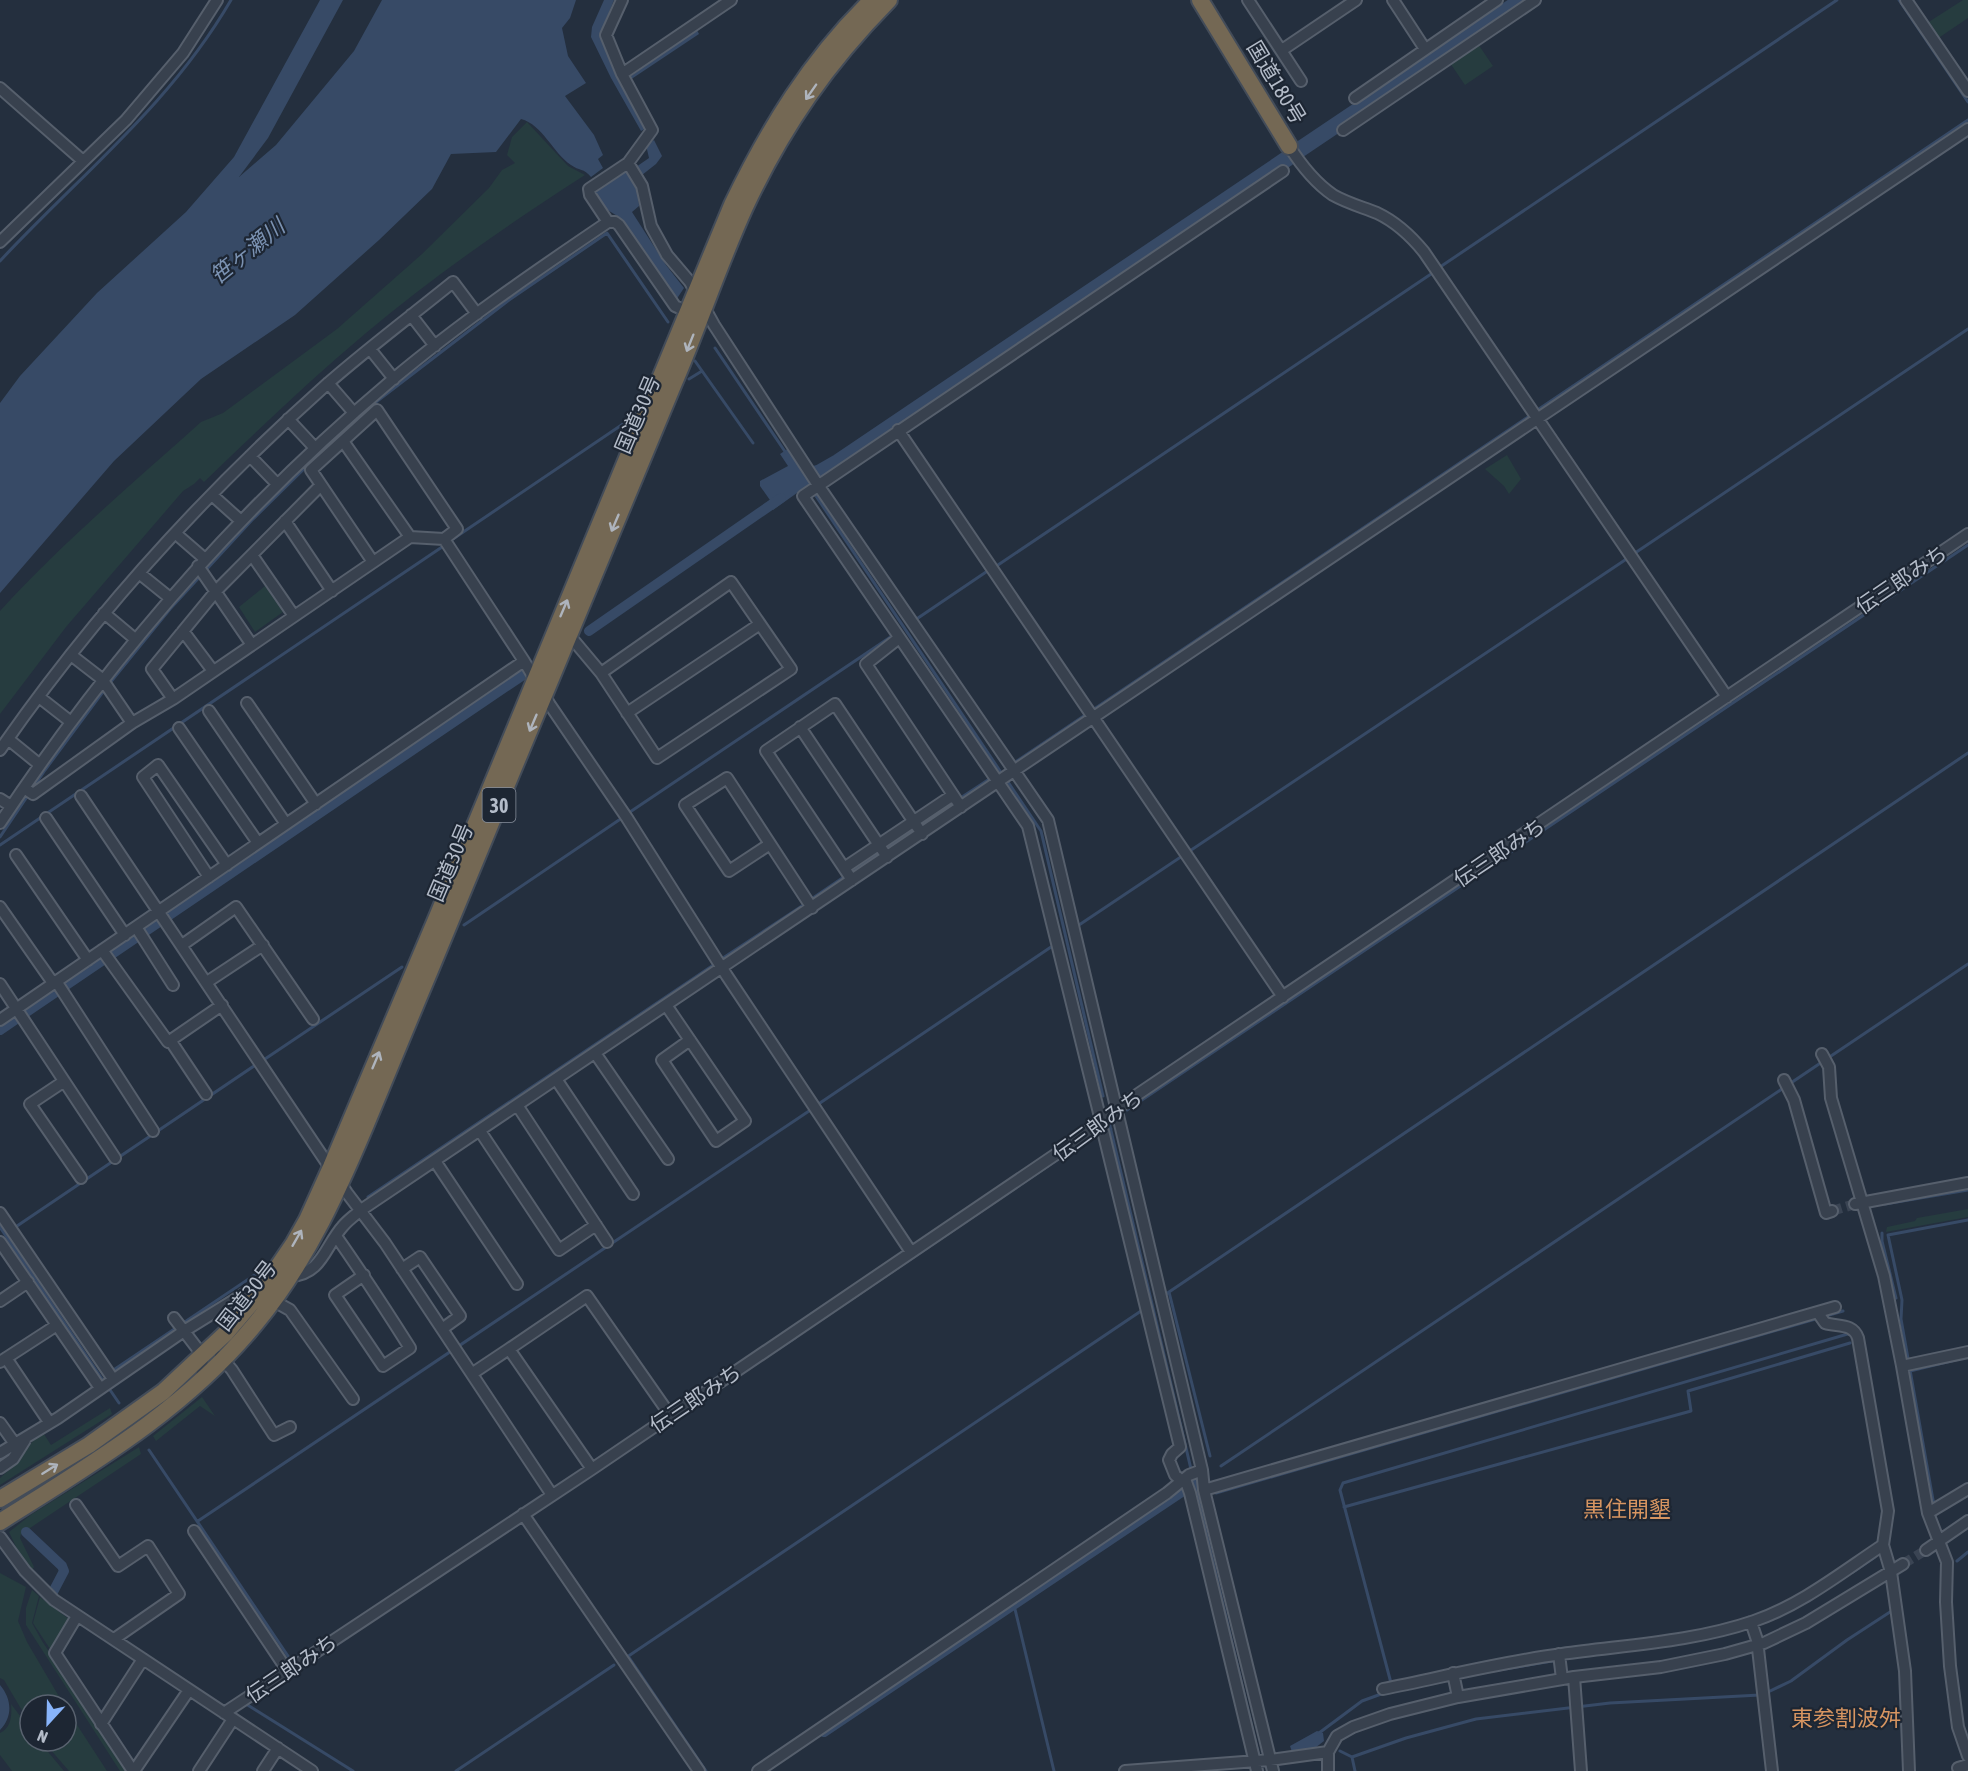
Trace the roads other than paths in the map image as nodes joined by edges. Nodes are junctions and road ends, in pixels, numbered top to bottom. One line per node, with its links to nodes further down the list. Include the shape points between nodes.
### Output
1 (217, 0): 25 (street, via 183,53 126,120)
2 (622, 0): 17 (street, via 606,36)
3 (731, 0): 17 (street)
4 (872, 0): 30 (highway, 国道30号 / 30, via 825,51 767,136 732,205)
5 (889, 0): 30 (highway, 国道30号 / 30, one-way to 30, via 834,60 795,116)
6 (1200, 0): 14 (highway, 国道180号)
7 (1211, 0): 14 (highway, 国道180号)
8 (1248, 0): 16 (street)
9 (1356, 0): 16 (street)
10 (1393, 0): 15 (street)
11 (1497, 0): 15 (street)
12 (1535, 0): 23 (street)
13 (1906, 0): 20 (street)
14 (1227, 42): 24 (highway, 国道180号)
15 (1425, 49): 21 (street)
16 (1282, 50): 18 (street)
17 (624, 78): 26 (street, via 652,130)
18 (1301, 81)
19 (0, 88): 25 (street)
20 (1968, 91)
21 (1355, 98)
22 (1968, 129): 38 (street)
23 (1343, 130)
24 (1289, 146): 38 (street, via 1316,181 1341,199 1394,223 1416,243)
25 (83, 160): 29 (street)
26 (630, 166): 28 (street, via 610,174 588,191); 30 (street, via 644,191 651,226 667,255 690,282)
27 (1283, 171): 40 (street)
28 (608, 222): 30 (street, via 619,225 675,306); 31 (street)
29 (0, 242)
30 (697, 307): 46 (street, via 714,325); 67 (highway, 国道30号 / 30)
31 (477, 314): 32 (street, via 453,282); 33 (street)
32 (411, 315): 33 (street); 34 (street)
33 (435, 346): 35 (street)
34 (370, 349): 35 (street); 36 (street)
35 (394, 379): 37 (street)
36 (328, 383): 37 (street); 39 (street)
37 (354, 413): 42 (street)
38 (1536, 414): 79 (street); 84 (street)
39 (288, 419): 42 (street); 43 (street)
40 (898, 430): 46 (street); 84 (street)
41 (343, 441): 45 (street, via 311,470); 54 (street); 55 (street, via 377,410 457,529)
42 (315, 448): 44 (street)
43 (249, 456): 44 (street); 47 (street)
44 (277, 484): 50 (street)
45 (321, 485): 51 (street); 57 (street)
46 (817, 486): 48 (street); 49 (street, via 802,496)
47 (212, 495): 50 (street); 52 (street)
48 (825, 498): 49 (street); 92 (street)
49 (814, 510): 68 (street)
50 (240, 521): 58 (street)
51 (285, 521): 56 (street); 61 (street)
52 (175, 533): 58 (street); 59 (street)
53 (1968, 534): 79 (street, 伝三郎みち)
54 (410, 537): 55 (street); 57 (street)
55 (446, 542): 72 (street)
56 (252, 555): 60 (street); 64 (street)
57 (373, 562): 61 (street)
58 (202, 567): 60 (street); 62 (street)
59 (139, 573): 62 (street); 63 (street)
60 (216, 591): 66 (street); 70 (street)
61 (332, 591): 64 (street)
62 (170, 598): 69 (street)
63 (104, 614): 69 (street); 71 (street)
64 (294, 616): 70 (street)
65 (760, 624): 74 (street, via 731,582); 83 (street); 83 (street, via 791,669 657,758)
66 (183, 631): 73 (street); 80 (street, via 152,669)
67 (561, 635): 74 (street, via 575,642); 75 (highway, 国道30号 / 30); 77 (highway, 国道30号 / 30)
68 (899, 638): 92 (street); 96 (street, via 866,664)
69 (135, 639): 76 (street)
70 (252, 645): 73 (street)
71 (71, 655): 76 (street); 78 (street)
72 (524, 661): 75 (street); 97 (street)
73 (213, 671): 80 (street)
74 (601, 673): 83 (street)
75 (534, 679): 77 (street); 146 (highway, 国道30号 / 30, one-way to 75)
76 (105, 684): 85 (street); 86 (street)
77 (544, 696): 119 (street); 148 (highway, 国道30号 / 30, one-way to 148)
78 (39, 697): 85 (street); 89 (street)
79 (1727, 697): 124 (street, 伝三郎みち)
80 (173, 699): 86 (street)
81 (248, 703): 97 (street)
82 (209, 711): 101 (street)
83 (627, 713)
84 (1091, 714): 92 (street); 124 (street)
85 (71, 722): 91 (street)
86 (132, 723): 91 (street)
87 (800, 727): 102 (street, via 835,704); 105 (street); 108 (street, via 766,751)
88 (179, 728): 103 (street)
89 (8, 739): 90 (street); 91 (street)
90 (0, 750)
91 (41, 774): 93 (street); 93 (street)
92 (1001, 777): 96 (street); 139 (street, via 1048,820); 140 (street, via 1032,838)
93 (28, 790): 98 (street)
94 (81, 796): 112 (street)
95 (0, 799): 98 (street)
96 (957, 801): 102 (street)
97 (316, 804): 101 (street)
98 (11, 806): 100 (street)
99 (46, 818): 114 (street)
100 (0, 823)
101 (286, 824): 103 (street)
102 (917, 828): 105 (street)
103 (258, 843): 107 (street)
104 (770, 844): 104 (street, via 727,778 686,805 729,871); 110 (street)
105 (883, 851): 108 (street)
106 (16, 855): 118 (street)
107 (227, 865): 109 (street); 109 (street, via 158,765 143,777)
108 (848, 874): 110 (street)
109 (209, 877): 112 (street)
110 (809, 904): 119 (street)
111 (0, 907): 122 (street)
112 (163, 916): 113 (street); 115 (street)
113 (140, 932): 114 (street); 123 (street)
114 (125, 935): 117 (street)
115 (182, 945): 116 (street, via 236,907); 120 (street)
116 (262, 945): 120 (street); 128 (street)
117 (106, 954): 118 (street); 130 (street)
118 (88, 960): 122 (street)
119 (721, 963): 126 (street); 159 (street)
120 (207, 982): 125 (street)
121 (0, 984): 127 (street)
122 (58, 985): 127 (street); 141 (street)
123 (173, 985)
124 (1283, 997): 139 (street, 伝三郎みち)
125 (222, 1005): 130 (street); 146 (street)
126 (666, 1005): 131 (street); 132 (street)
127 (19, 1014): 129 (street); 136 (street)
128 (314, 1019)
129 (0, 1020)
130 (170, 1040): 137 (street)
131 (690, 1040): 131 (street, via 662,1060 716,1141 745,1121)
132 (596, 1053): 134 (street); 144 (street)
133 (1822, 1054): 151 (street, via 1829,1067 1831,1098)
134 (556, 1079): 138 (street); 150 (street)
135 (1784, 1080): 153 (street, via 1794,1100 1826,1213)
136 (63, 1082): 143 (street); 147 (street, via 30,1104)
137 (206, 1094)
138 (517, 1105): 142 (street); 155 (street)
139 (1116, 1109): 140 (street, 伝三郎みち); 165 (street)
140 (1101, 1127): 159 (street, 伝三郎みち); 165 (street)
141 (153, 1131)
142 (480, 1131): 145 (street); 155 (street, via 559,1250)
143 (115, 1158)
144 (668, 1159)
145 (435, 1161): 152 (street); 163 (street)
146 (331, 1167): 148 (street); 164 (highway, 国道30号 / 30, one-way to 146)
147 (81, 1178)
148 (341, 1182): 152 (street); 164 (highway, 国道30号 / 30, via 310,1245)
149 (1968, 1183): 151 (street)
150 (633, 1194)
151 (1859, 1203): 176 (street, via 1884,1276)
152 (361, 1210): 156 (street); 160 (street)
153 (1832, 1211)
154 (0, 1213): 178 (street)
155 (596, 1225): 157 (street)
156 (336, 1236): 161 (street); 164 (street, via 312,1270)
157 (607, 1242)
158 (0, 1243): 162 (street)
159 (911, 1252): 180 (street, 伝三郎みち)
160 (402, 1269): 171 (street); 171 (street, via 420,1257 460,1316)
161 (364, 1275): 161 (street, via 410,1348 383,1366 335,1295)
162 (28, 1282): 166 (street); 169 (street)
163 (517, 1284)
164 (275, 1292): 170 (street, via 252,1289); 174 (highway, 国道30号 / 30); 179 (street)
165 (1151, 1293): 189 (street); 189 (street, via 1180,1447 1169,1460 1175,1476)
166 (0, 1301)
167 (1835, 1306): 168 (street)
168 (1820, 1316): 191 (street); 202 (street, via 1829,1325 1852,1329 1858,1338 1888,1511)
169 (57, 1325): 175 (street); 178 (street)
170 (179, 1325): 174 (street); 178 (street)
171 (442, 1329): 177 (street)
172 (509, 1349): 177 (street); 180 (street, via 587,1296); 188 (street)
173 (1968, 1352): 176 (street)
174 (214, 1354): 183 (street, via 232,1370 274,1435); 193 (highway, 国道30号 / 30, one-way to 174, via 126,1419); 198 (highway, 国道30号 / 30, via 201,1382 158,1419)
175 (3, 1360): 181 (street)
176 (1907, 1365): 195 (street)
177 (472, 1373): 192 (street)
178 (107, 1380): 181 (street)
179 (353, 1399)
180 (670, 1415): 188 (street, 伝三郎みち)
181 (49, 1422): 184 (street)
182 (0, 1423): 185 (street)
183 (290, 1427)
184 (29, 1435): 185 (street); 187 (street, via 13,1459)
185 (15, 1444): 186 (street)
186 (0, 1453)
187 (0, 1468)
188 (592, 1469): 192 (street, 伝三郎みち)
189 (1190, 1479): 191 (street); 224 (street); 230 (street)
190 (1968, 1489): 195 (street)
191 (1204, 1490): 224 (street)
192 (552, 1495): 196 (street, 伝三郎みち)
193 (0, 1499)
194 (76, 1505): 208 (street, via 118,1566 148,1546 179,1594)
195 (1933, 1509): 201 (street)
196 (523, 1514): 212 (street, 伝三郎みち); 229 (street)
197 (1968, 1521): 201 (street)
198 (0, 1522)
199 (194, 1531): 212 (street)
200 (0, 1537): 206 (street, via 25,1571)
201 (1940, 1540): 203 (street); 223 (street, via 1947,1562 1946,1602 1955,1707)
202 (1883, 1545): 205 (street); 207 (street)
203 (1926, 1550)
204 (1904, 1564): 205 (street)
205 (1891, 1572): 209 (street, via 1806,1623); 235 (street, via 1905,1671)
206 (77, 1616): 208 (street); 220 (street, via 54,1653)
207 (1752, 1625): 209 (street); 210 (street)
208 (114, 1639): 211 (street)
209 (1758, 1645): 214 (street, via 1661,1667); 234 (street)
210 (1559, 1658): 213 (street); 215 (street)
211 (143, 1659): 217 (street); 220 (street)
212 (286, 1670): 219 (street, 伝三郎みち)
213 (1454, 1676): 216 (street); 218 (street)
214 (1574, 1677): 215 (street); 233 (street)
215 (1562, 1679): 218 (street)
216 (1389, 1688)
217 (189, 1690): 219 (street); 225 (street)
218 (1458, 1697): 222 (street, via 1353,1727 1337,1736)
219 (228, 1716): 221 (street); 226 (street)
220 (101, 1724): 225 (street)
221 (278, 1748): 227 (street); 228 (street)
222 (1328, 1752): 224 (street); 232 (street)
223 (1968, 1756)
224 (1263, 1764): 231 (street)
225 (134, 1771)
226 (199, 1771)
227 (263, 1771)
228 (312, 1771)
229 (699, 1771)
230 (758, 1771)
231 (1125, 1771)
232 (1328, 1771)
233 (1581, 1771)
234 (1772, 1771)
235 (1908, 1771)

